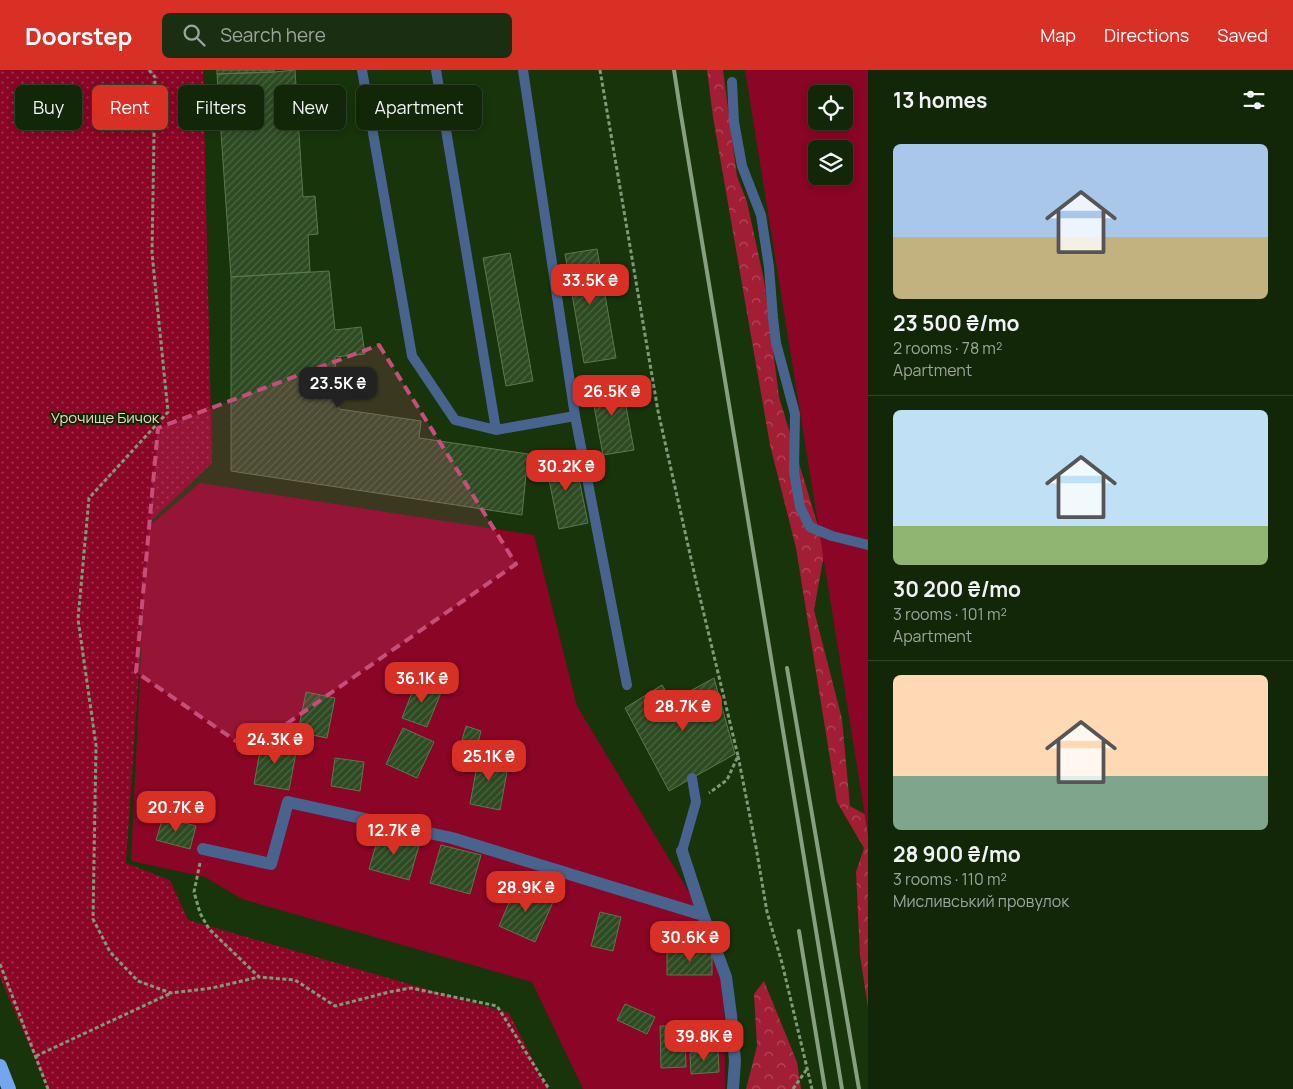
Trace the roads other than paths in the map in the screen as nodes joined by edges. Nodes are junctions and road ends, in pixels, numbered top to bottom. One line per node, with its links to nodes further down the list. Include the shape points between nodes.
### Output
1 (362, 70): 6 (lane, via 412,356 455,420)
2 (436, 70): 6 (lane)
3 (523, 70): 5 (lane)
4 (732, 82): 7 (lane, via 734,122 742,166 761,215 776,343 795,414 794,472 800,507 810,527)
5 (575, 416): 6 (lane); 8 (lane)
6 (496, 430)
7 (868, 545)
8 (627, 685)
9 (692, 778): 11 (lane, via 696,802)
10 (203, 849): 12 (street, via 271,864 288,802 452,838)
11 (682, 852): 12 (street)
12 (703, 915): 15 (street, via 726,978 735,1062)
13 (0, 1066): 14 (highway)
14 (10, 1089)
15 (733, 1089)

